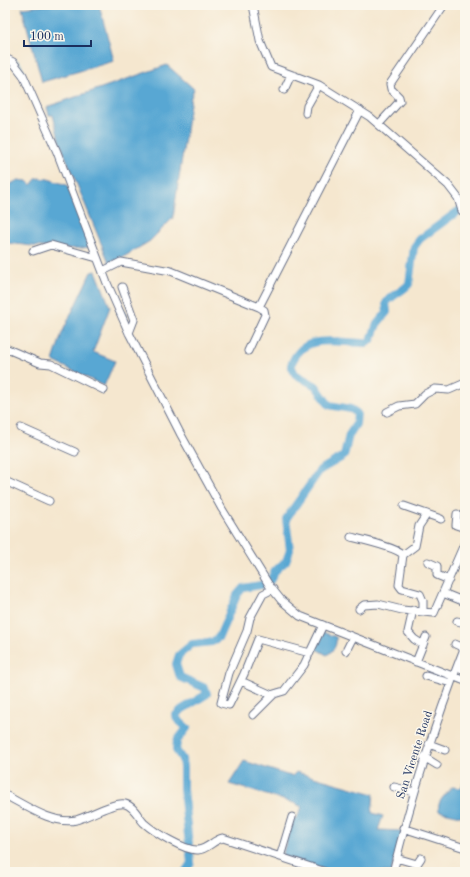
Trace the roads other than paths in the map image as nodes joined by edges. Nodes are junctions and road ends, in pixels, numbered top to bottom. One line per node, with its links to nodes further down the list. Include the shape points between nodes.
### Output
1 (253, 5): 4 (street, via 260,41 271,67)
2 (444, 5): 9 (street, via 390,84 400,101)
3 (5, 58): 12 (street, via 13,62 23,75)
4 (291, 75): 5 (street); 6 (street)
5 (319, 86): 7 (street); 8 (street, via 307,106)
6 (284, 90)
7 (360, 110): 9 (street); 15 (street)
8 (306, 113)
9 (379, 124): 10 (street, via 448,186)
10 (464, 211)
11 (33, 251): 12 (street, via 51,245)
12 (97, 258): 13 (street)
13 (105, 270): 15 (street, via 123,262 171,271); 16 (street)
14 (122, 287): 16 (street, via 133,317)
15 (259, 306): 18 (street, via 265,315)
16 (131, 328): 36 (street, via 218,502)
17 (5, 348): 20 (street, via 40,363 51,364)
18 (248, 351)
19 (465, 383): 21 (street, via 449,390 435,389 415,404 399,406)
20 (104, 390)
21 (387, 412)
22 (21, 428): 23 (street)
23 (75, 452)
24 (5, 481): 25 (street)
25 (49, 501)
26 (404, 506): 27 (street)
27 (427, 514): 29 (street); 33 (street, via 419,526 415,546)
28 (457, 514): 30 (street, via 456,525)
29 (441, 519)
30 (465, 528)
31 (352, 537): 33 (street, via 393,547)
32 (465, 542): 35 (street)
33 (403, 555): 41 (street, via 399,586 420,594)
34 (428, 562): 35 (street, via 437,566 437,575)
35 (449, 580): 37 (street)
36 (269, 584): 44 (street, via 290,609); 45 (street, via 250,618)
37 (443, 593): 38 (street); 41 (street, via 435,612)
38 (465, 602)
39 (359, 609): 40 (street, via 364,605 378,604)
40 (413, 610): 41 (street); 50 (street, via 408,632)
41 (423, 612)
42 (457, 621): 43 (street)
43 (465, 623)
44 (323, 625): 46 (street); 53 (street)
45 (247, 631): 48 (street); 59 (street, via 229,673 221,703 229,705)
46 (353, 637): 52 (street); 54 (street)
47 (426, 638): 50 (street)
48 (258, 639): 53 (street); 59 (street)
49 (455, 644): 51 (street)
50 (423, 645): 54 (street)
51 (465, 647): 55 (street, San Vicente Road)
52 (346, 651)
53 (310, 653): 61 (street, via 284,691)
54 (416, 662): 58 (street)
55 (457, 667): 56 (street); 58 (street, San Vicente Road)
56 (465, 670)
57 (426, 676): 58 (street)
58 (452, 680): 60 (street); 63 (street, San Vicente Road)
59 (241, 681): 61 (street)
60 (465, 681)
61 (272, 695): 62 (street)
62 (253, 715)
63 (428, 744): 64 (street); 65 (street, San Vicente Road)
64 (445, 750)
65 (424, 757): 66 (street); 68 (street, San Vicente Road)
66 (437, 765)
67 (394, 787): 68 (street)
68 (414, 792): 71 (street, San Vicente Road)
69 (5, 795): 73 (street, via 44,815 64,820 75,820 115,806 127,805 152,830 184,847 204,848 223,838)
70 (292, 817): 73 (street)
71 (403, 828): 72 (street); 74 (street, San Vicente Road)
72 (465, 848)
73 (280, 857): 76 (street)
74 (396, 858): 75 (street, via 417,864); 77 (street, San Vicente Road)
75 (421, 858)
76 (326, 872)
77 (393, 872)

